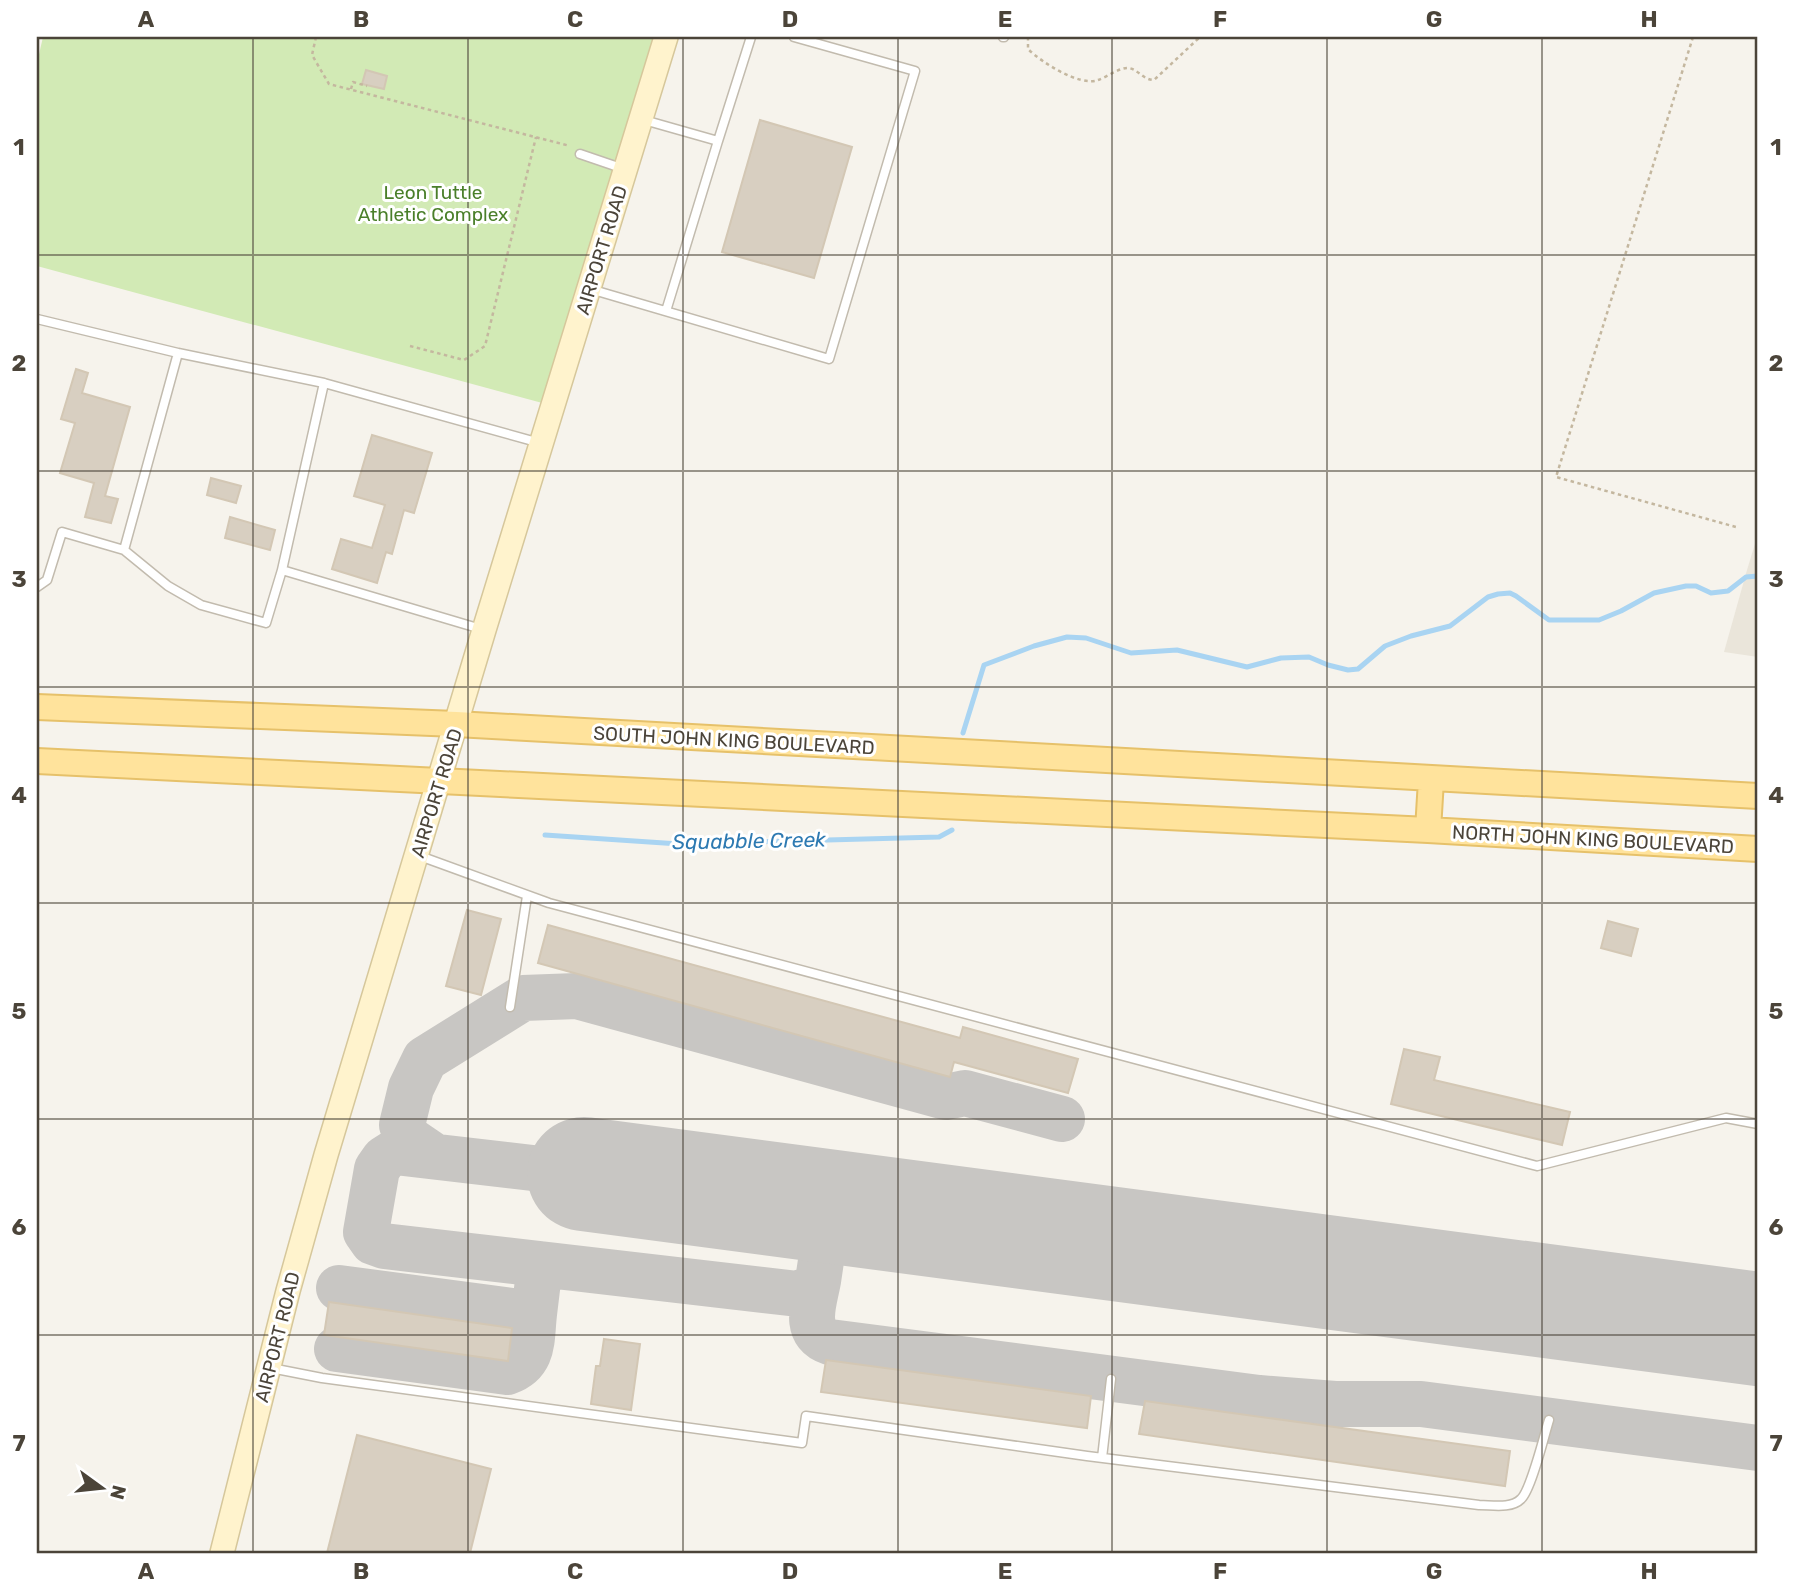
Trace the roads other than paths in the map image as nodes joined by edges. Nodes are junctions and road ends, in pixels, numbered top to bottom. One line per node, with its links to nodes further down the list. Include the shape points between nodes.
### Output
1 (666, 37): 4 (street, AIRPORT ROAD)
2 (751, 37): 5 (lane)
3 (794, 37): 9 (lane, via 915,71 829,359)
4 (641, 119): 5 (lane); 7 (street, AIRPORT ROAD)
5 (718, 141): 9 (lane)
6 (580, 154): 7 (lane)
7 (625, 169): 8 (street, AIRPORT ROAD)
8 (589, 289): 9 (lane); 13 (street, AIRPORT ROAD)
9 (666, 311)
10 (37, 319): 11 (lane)
11 (178, 353): 12 (lane); 14 (lane)
12 (324, 383): 13 (lane); 15 (lane)
13 (541, 443): 17 (street, AIRPORT ROAD)
14 (124, 550): 15 (lane, via 201,605 266,623); 16 (lane, via 62,533 47,580)
15 (282, 570): 17 (lane)
16 (37, 587)
17 (484, 630): 19 (street, AIRPORT ROAD)
18 (37, 707): 19 (main road, SOUTH JOHN KING BOULEVARD)
19 (456, 724): 21 (main road, SOUTH JOHN KING BOULEVARD); 22 (street, AIRPORT ROAD)
20 (37, 761): 22 (main road)
21 (1431, 779): 23 (main road); 24 (main road)
22 (439, 781): 24 (main road); 26 (street, AIRPORT ROAD)
23 (1758, 796)
24 (1428, 830): 25 (main road, NORTH JOHN KING BOULEVARD)
25 (1758, 849)
26 (417, 855): 27 (lane); 30 (street, AIRPORT ROAD, via 326,1155)
27 (527, 896): 28 (lane); 29 (lane, via 1537,1166 1726,1118)
28 (510, 1007)
29 (1758, 1124)
30 (269, 1367): 33 (lane, via 802,1443 806,1416); 34 (street, AIRPORT ROAD)
31 (1111, 1379): 33 (lane)
32 (1549, 1420): 33 (lane, via 1529,1486 1522,1499 1508,1506)
33 (1102, 1458)
34 (222, 1553)

